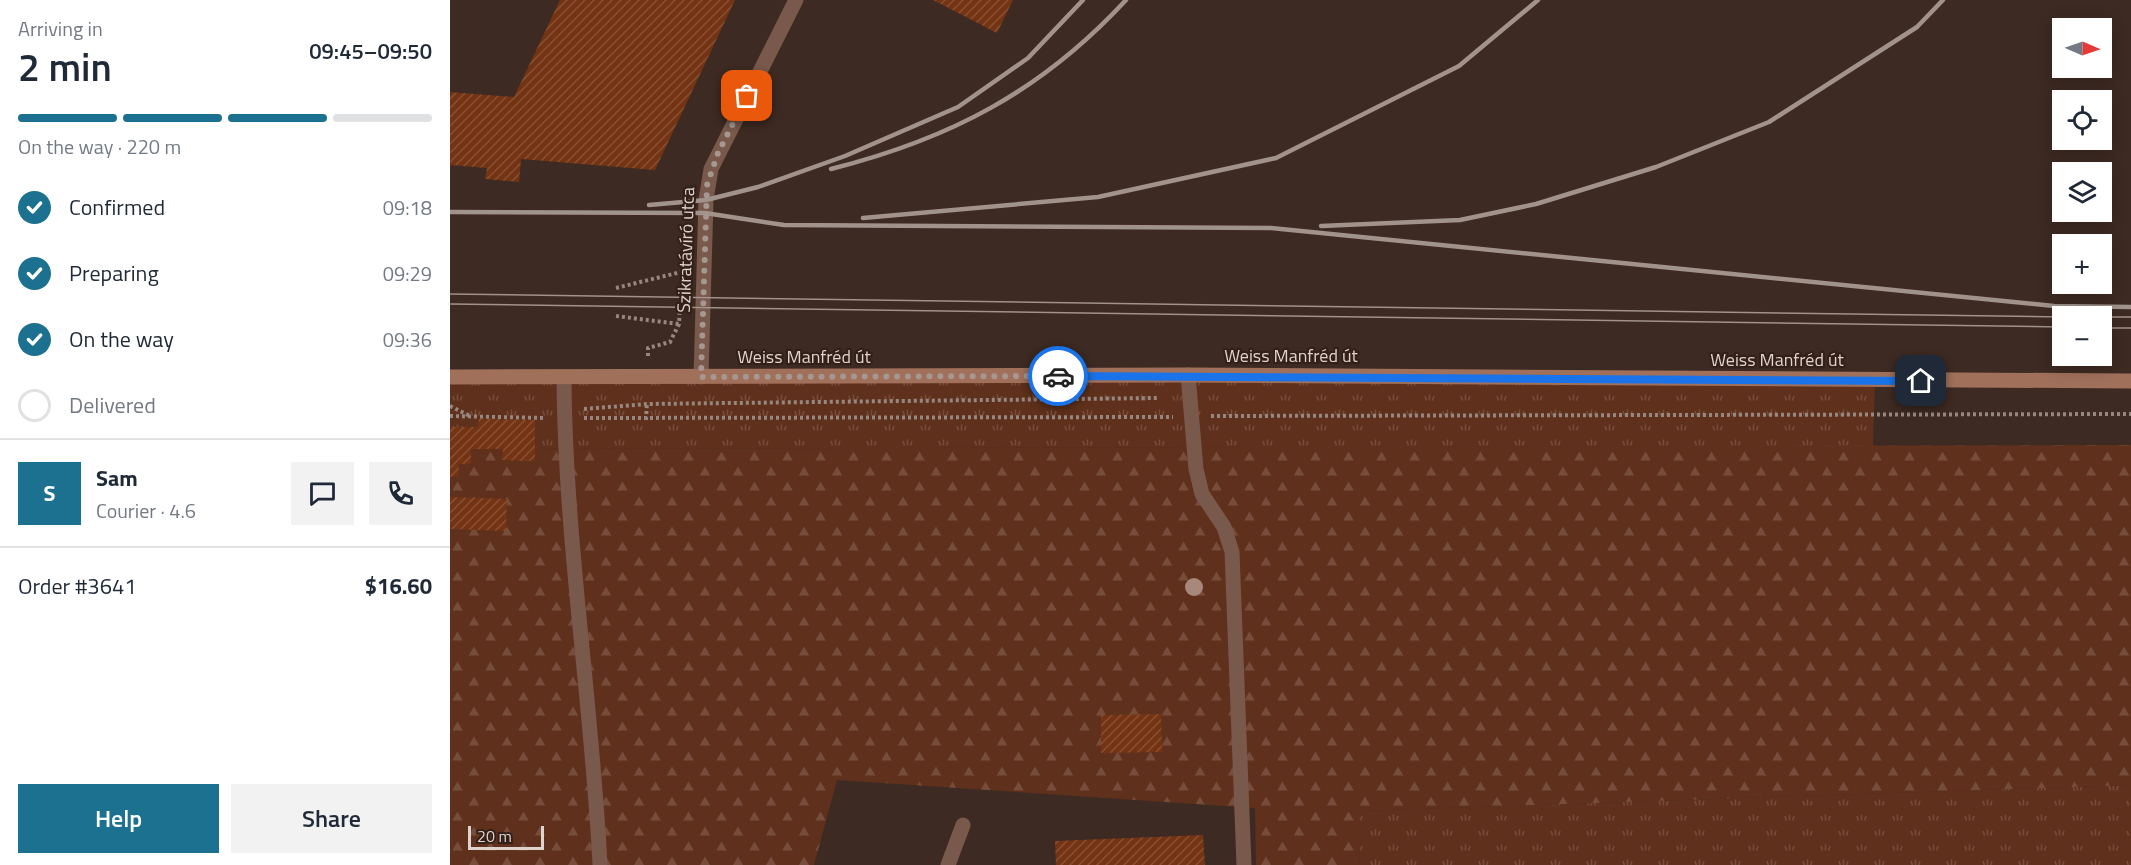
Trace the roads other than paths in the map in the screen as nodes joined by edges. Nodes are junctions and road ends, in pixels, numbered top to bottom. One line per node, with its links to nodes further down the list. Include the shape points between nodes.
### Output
1 (796, 0): 4 (street, Szikratávíró utca, via 711,170 706,201)
2 (1188, 375): 4 (main road, Weiss Manfréd út); 6 (main road, Weiss Manfréd út); 10 (street, via 1196,469 1202,494 1224,527 1233,552)
3 (450, 377): 5 (main road, Weiss Manfréd út)
4 (701, 377): 5 (main road, Weiss Manfréd út)
5 (564, 378): 8 (street)
6 (2131, 381)
7 (963, 825): 9 (street)
8 (600, 865)
9 (948, 865)
10 (1244, 865)

